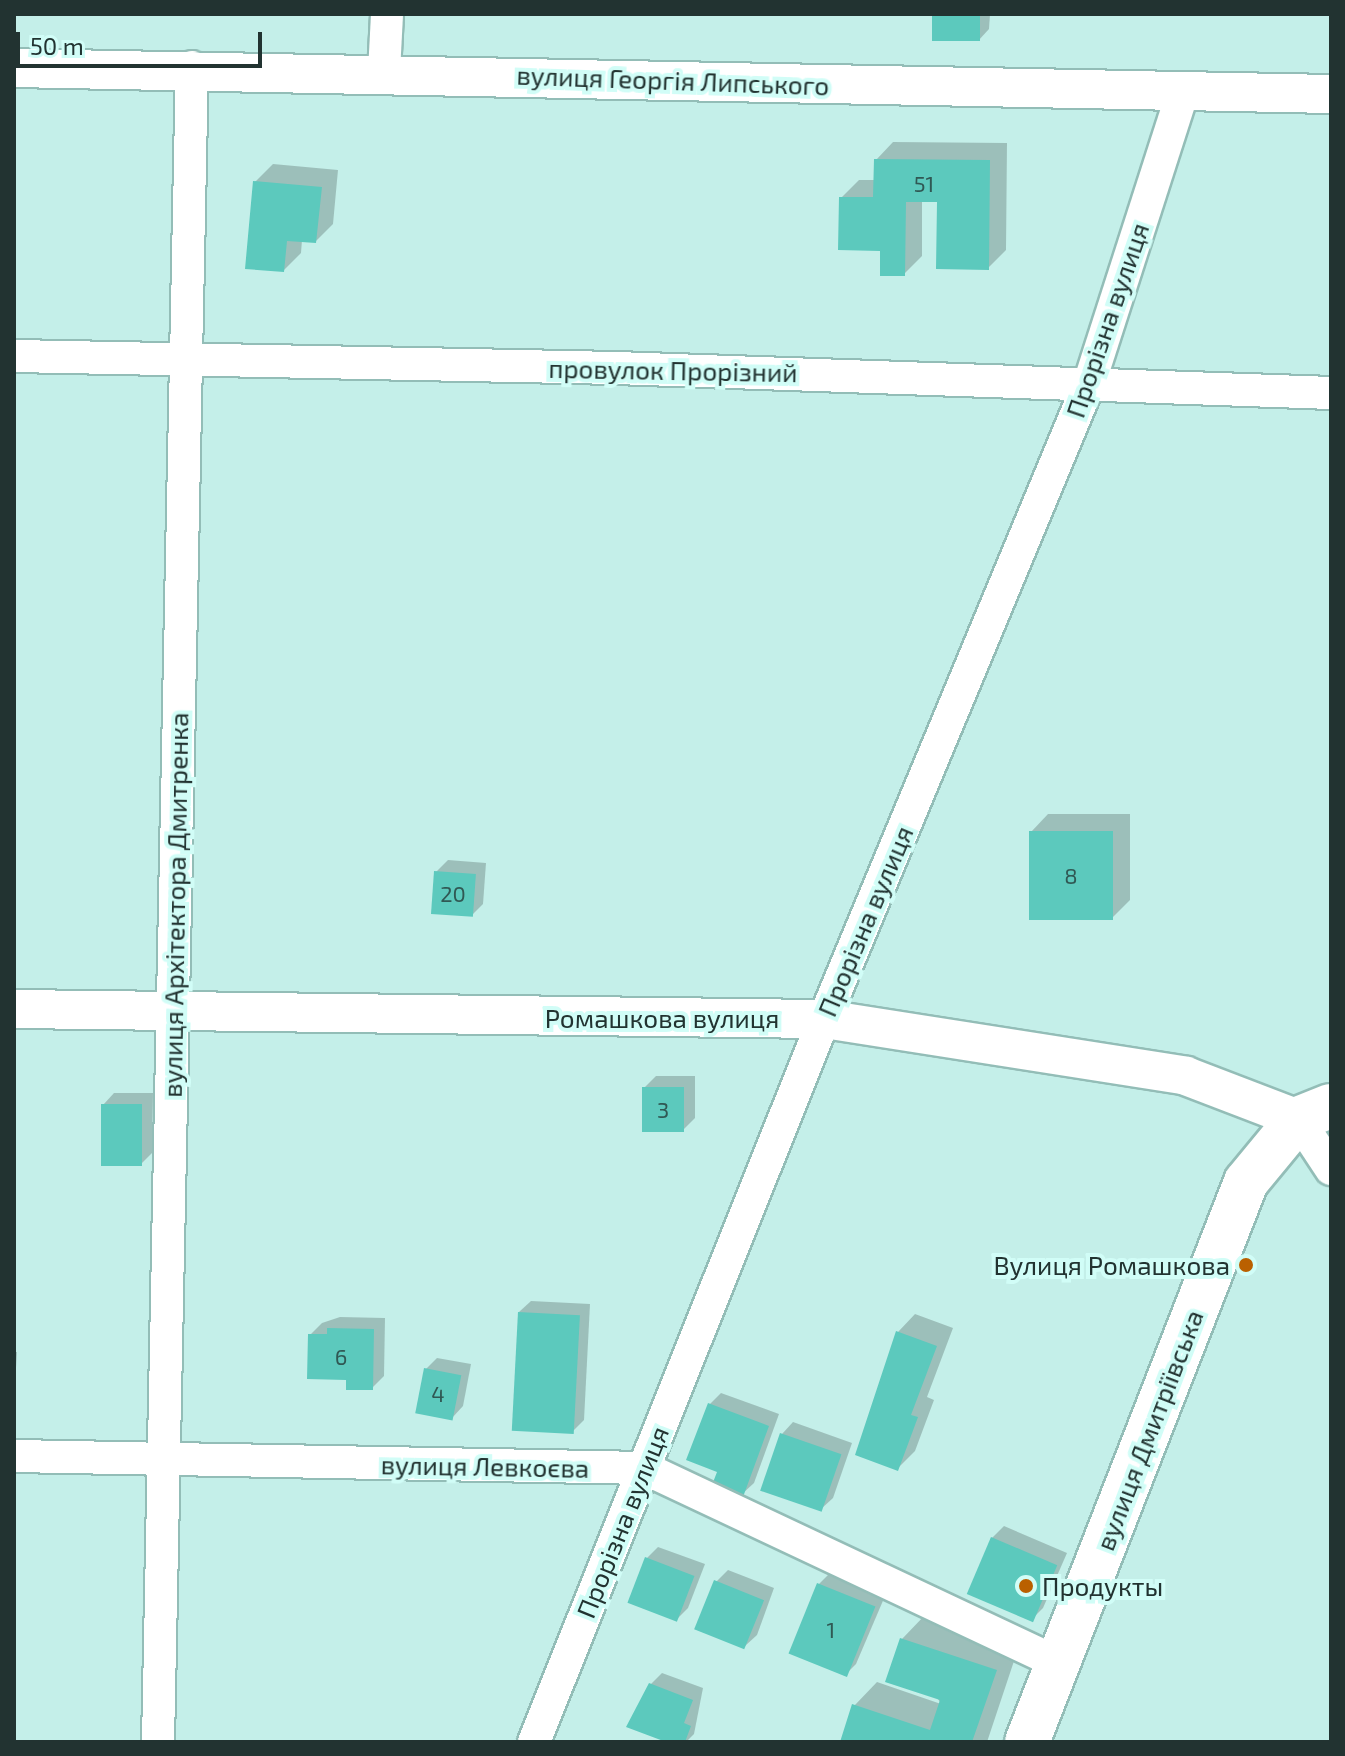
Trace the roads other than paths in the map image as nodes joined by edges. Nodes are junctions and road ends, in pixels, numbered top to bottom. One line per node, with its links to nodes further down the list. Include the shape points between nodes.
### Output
1 (387, 14): 4 (street)
2 (192, 67): 3 (street, вулиця Георгія Липського); 4 (street, вулиця Георгія Липського); 8 (street, вулиця Архітектора Дмитренка)
3 (14, 68)
4 (384, 72): 5 (street, вулиця Георгія Липського)
5 (1182, 94): 6 (street, вулиця Георгія Липського); 9 (street, Прорізна вулиця)
6 (1331, 94)
7 (14, 356): 8 (street, провулок Прорізний)
8 (186, 361): 9 (street, провулок Прорізний); 12 (street, вулиця Архітектора Дмитренка)
9 (1090, 381): 10 (street, провулок Прорізний); 13 (street, Прорізна вулиця)
10 (1331, 393)
11 (14, 1009): 12 (street, Ромашкова вулиця)
12 (173, 1014): 13 (street, Ромашкова вулиця); 17 (street, вулиця Архітектора Дмитренка)
13 (824, 1019): 14 (street, Ромашкова вулиця, via 1186,1076); 18 (street, Прорізна вулиця)
14 (1314, 1113): 15 (street); 19 (main road, вулиця Дмитріївська, via 1273,1143 1241,1193)
15 (1331, 1169)
16 (14, 1456): 17 (street, вулиця Левкоєва)
17 (164, 1460): 18 (street, вулиця Левкоєва); 20 (street, вулиця Архітектора Дмитренка)
18 (644, 1468): 19 (street, вулиця Левкоєва); 21 (street, Прорізна вулиця)
19 (1057, 1662): 22 (main road, вулиця Дмитріївська)
20 (158, 1742)
21 (534, 1742)
22 (1027, 1742)

